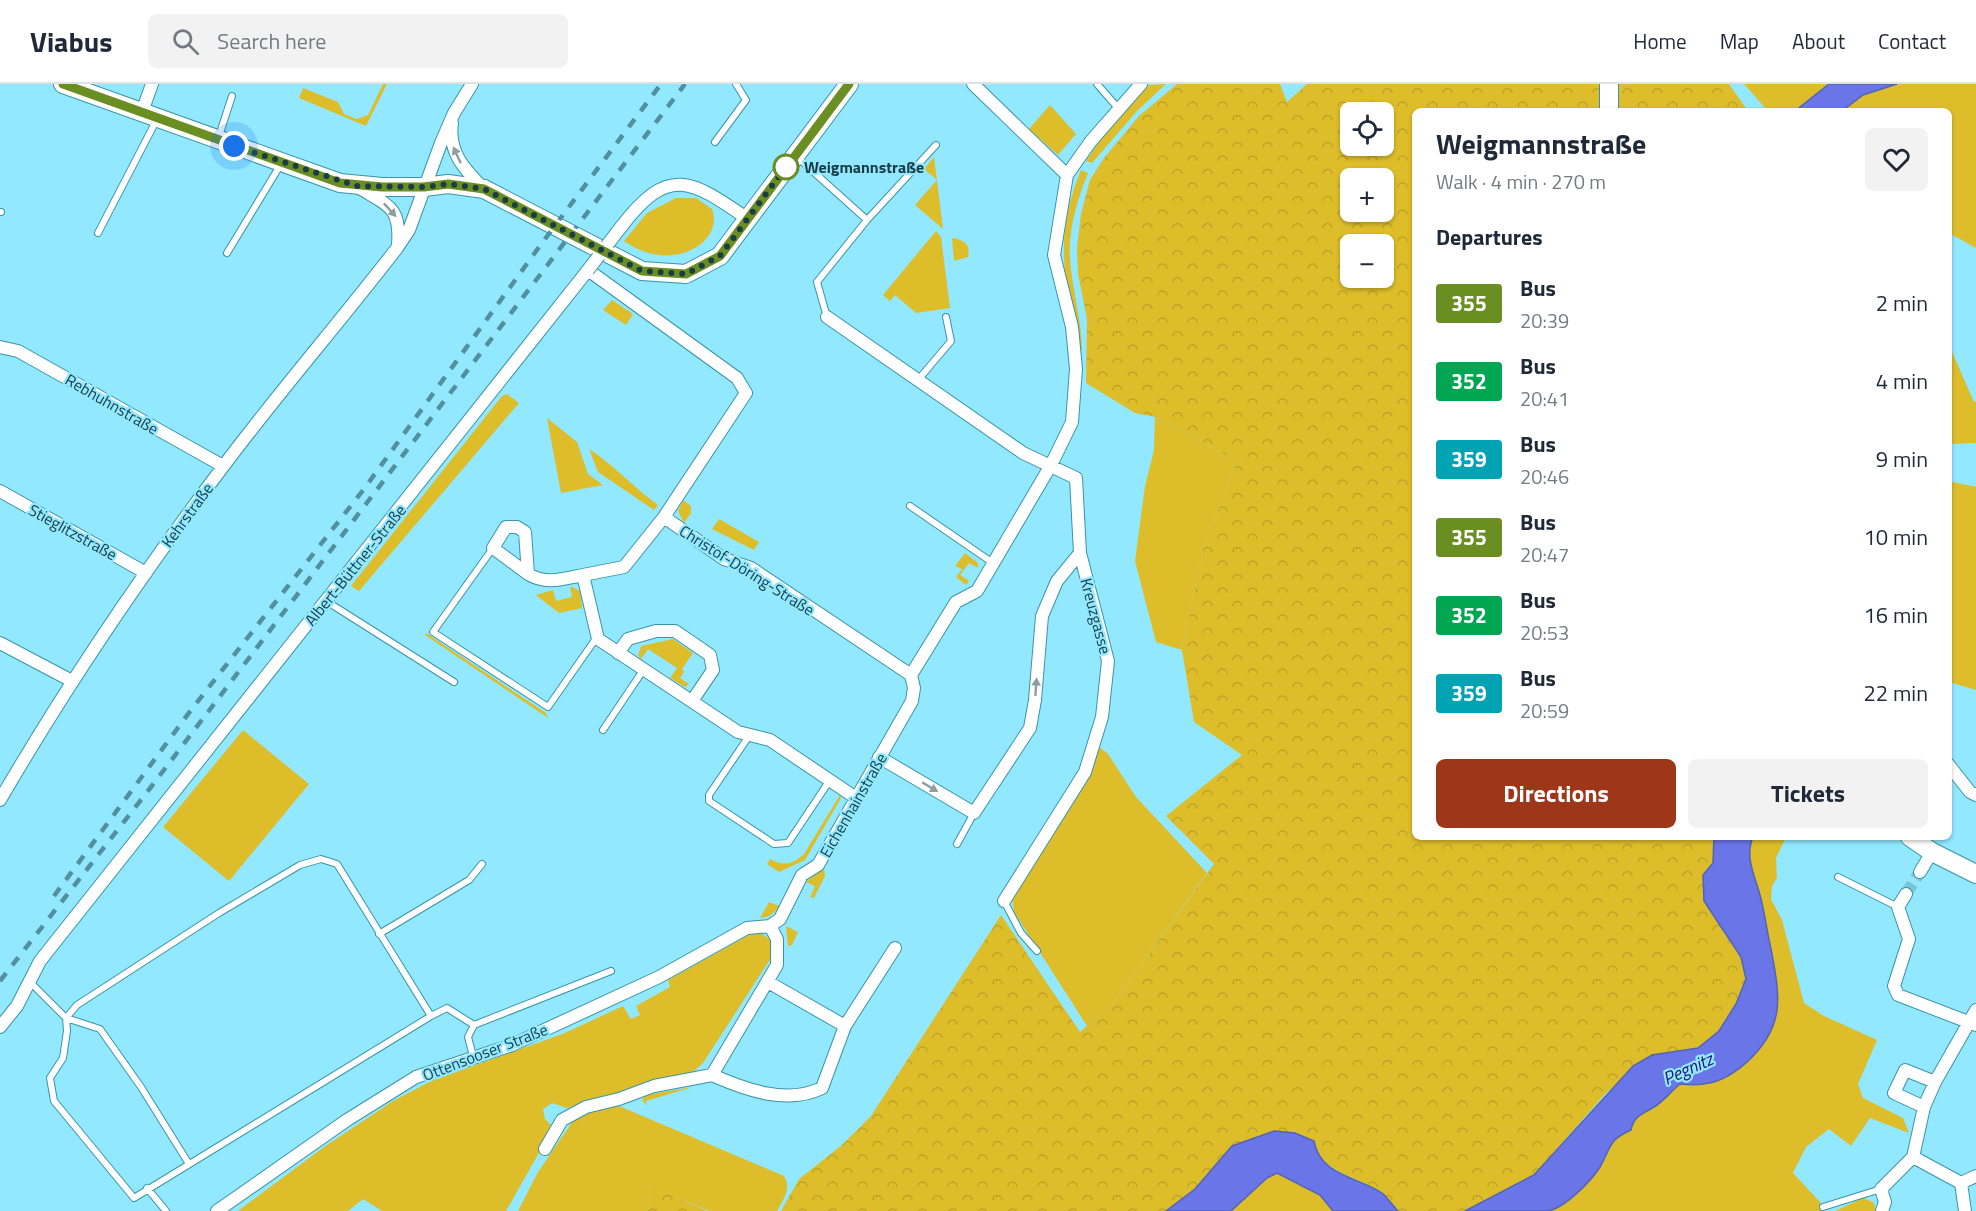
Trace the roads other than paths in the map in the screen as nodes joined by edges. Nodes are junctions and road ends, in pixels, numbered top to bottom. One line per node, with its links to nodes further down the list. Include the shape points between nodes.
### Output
1 (63, 84): 14 (street)
2 (152, 84): 14 (street)
3 (472, 84): 13 (street, Kehrstraße)
4 (736, 84): 16 (lane, via 746,100)
5 (849, 84): 18 (street)
6 (973, 84): 20 (street)
7 (1097, 84): 11 (lane)
8 (1141, 84): 11 (street)
9 (1609, 84): 12 (street)
10 (232, 96): 15 (lane)
11 (1118, 108): 20 (street)
12 (1609, 108)
13 (454, 113): 22 (street, Kehrstraße); 23 (street, one-way to 13, via 465,170 454,150)
14 (150, 115): 15 (street); 26 (lane)
15 (218, 140): 19 (street)
16 (715, 142)
17 (936, 145): 25 (lane)
18 (794, 155): 24 (street); 25 (lane)
19 (281, 163): 21 (street); 28 (lane)
20 (1067, 175): 34 (street, via 1054,255 1072,327 1076,369 1072,422)
21 (357, 186): 22 (street); 27 (street, one-way to 27, via 393,210 399,224)
22 (424, 187): 23 (street, via 448,184); 27 (street, Kehrstraße, via 409,230)
23 (484, 189): 24 (street, via 642,271 686,274 720,256)
24 (748, 219): 29 (street, Albert-Büttner-Straße, bridge, via 707,190 667,184 639,204)
25 (867, 220): 30 (lane, via 817,282)
26 (98, 233)
27 (398, 248): 35 (street, Kehrstraße)
28 (227, 253)
29 (588, 270): 38 (street, Christof-Döring-Straße, via 737,378 746,393); 45 (street, Albert-Büttner-Straße)
30 (827, 317): 33 (street)
31 (946, 317): 33 (lane, via 951,341)
32 (0, 347): 35 (street, Rebhuhnstraße, via 18,351)
33 (918, 380): 34 (street, via 1023,453)
34 (1051, 465): 40 (street, Kreuzgasse, via 1076,478); 41 (street)
35 (223, 466): 42 (street, Kehrstraße)
36 (0, 491): 42 (street, Stieglitzstraße)
37 (910, 506): 41 (lane)
38 (664, 517): 44 (street, via 624,567); 50 (street, Christof-Döring-Straße, via 724,559 751,568)
39 (493, 548): 43 (street); 43 (street, via 506,527 525,532); 46 (lane, via 434,632 548,707)
40 (1080, 553): 62 (street, one-way to 40, via 1030,728 1042,616 1057,581); 71 (street, Kreuzgasse, via 1107,661 1102,717 1085,772)
41 (993, 563): 50 (street, via 976,591 956,602)
42 (146, 573): 51 (street, Kehrstraße)
43 (528, 574): 44 (street, via 546,582)
44 (583, 575): 46 (street)
45 (326, 601): 52 (lane); 78 (street, Albert-Büttner-Straße, via 40,961)
46 (597, 637): 48 (street)
47 (0, 643): 51 (street)
48 (618, 652): 49 (street); 53 (street, via 628,639 656,631 675,631 710,655 713,670)
49 (644, 669): 53 (street); 54 (lane)
50 (911, 675): 56 (street, Eichenhainstraße, via 912,701)
51 (72, 681): 59 (street, Kehrstraße)
52 (454, 682)
53 (692, 701): 55 (street, via 738,732)
54 (603, 730)
55 (749, 735): 58 (street, via 770,740); 58 (lane, via 708,795 709,801 774,844 788,843)
56 (879, 758): 61 (street, Eichenhainstraße); 62 (street, one-way to 62)
57 (1952, 768): 60 (street)
58 (830, 780): 61 (street)
59 (1, 795)
60 (1976, 795)
61 (856, 798): 73 (street, Eichenhainstraße, via 818,865 802,875 780,919)
62 (974, 813): 64 (lane)
63 (1914, 840): 65 (street)
64 (957, 844)
65 (1932, 852): 67 (street); 68 (street)
66 (482, 864): 74 (lane, via 469,879)
67 (1920, 872)
68 (1976, 874)
69 (1838, 877): 72 (lane)
70 (1906, 894): 72 (street)
71 (1004, 901): 76 (lane)
72 (1898, 907): 83 (street, via 1909,939 1894,986 1899,995)
73 (770, 926): 79 (street, via 777,939 777,965); 87 (street, Ottensooser Straße, via 747,928 659,978 512,1045)
74 (379, 934): 81 (lane); 82 (lane, via 337,864 321,859 300,865 219,913 77,1005)
75 (895, 948): 85 (street)
76 (1036, 951)
77 (611, 971): 84 (lane)
78 (29, 980): 82 (lane); 86 (street, Albert-Büttner-Straße)
79 (768, 982): 85 (street); 88 (street)
80 (1976, 1010): 83 (street)
81 (431, 1016): 84 (lane, via 447,1008); 93 (lane)
82 (66, 1018): 93 (lane, via 100,1029); 96 (lane, via 63,1058 50,1078 54,1101 134,1198)
83 (1973, 1024): 89 (street)
84 (474, 1025): 87 (lane, via 468,1036)
85 (845, 1026): 88 (street, via 822,1088 810,1094 748,1091)
86 (0, 1027)
87 (473, 1056): 100 (street, Ottensooser Straße, via 416,1077)
88 (712, 1075): 91 (street, via 654,1086 586,1107 562,1120)
89 (1935, 1082): 90 (street); 90 (street, via 1905,1070 1894,1093)
90 (1924, 1107): 92 (street)
91 (544, 1149)
92 (1913, 1157): 95 (street); 97 (street)
93 (189, 1164): 96 (lane)
94 (1976, 1176): 95 (street)
95 (1961, 1183): 102 (street)
96 (147, 1188): 99 (lane)
97 (1881, 1189): 98 (lane); 101 (street, via 1885,1202)
98 (1822, 1206)
99 (166, 1211)
100 (217, 1211)
101 (1882, 1211)
102 (1965, 1211)

